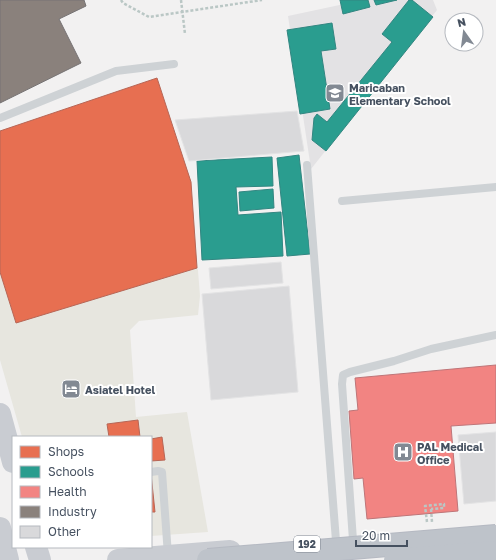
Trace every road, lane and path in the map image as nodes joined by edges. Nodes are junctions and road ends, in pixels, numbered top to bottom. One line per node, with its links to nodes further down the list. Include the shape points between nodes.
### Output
1 (121, 0): 4 (path, via 149,17)
2 (181, 0): 4 (path)
3 (262, 0): 4 (path)
4 (182, 12): 5 (path)
5 (185, 34)
6 (174, 64): 7 (lane, via 116,71)
7 (0, 118)
8 (307, 165): 20 (lane)
9 (496, 187): 10 (lane)
10 (342, 201)
11 (496, 335): 20 (lane, via 431,349 343,375)
12 (0, 414): 13 (main road)
13 (12, 456)
14 (152, 472): 23 (lane, via 162,472)
15 (431, 509): 18 (path, via 444,508 444,504 425,506)
16 (0, 528): 27 (main road)
17 (496, 528): 18 (main road, 192)
18 (428, 534): 20 (main road, 192)
19 (496, 536): 29 (highway, bridge)
20 (345, 541): 23 (main road, 192)
21 (36, 548): 28 (main road)
22 (496, 552): 30 (highway, bridge)
23 (168, 556): 25 (main road, 192)
24 (496, 556): 26 (main road)
25 (119, 558)
26 (469, 559): 31 (main road)
27 (8, 560)
28 (40, 560)
29 (208, 560)
30 (396, 560)
31 (443, 560)

